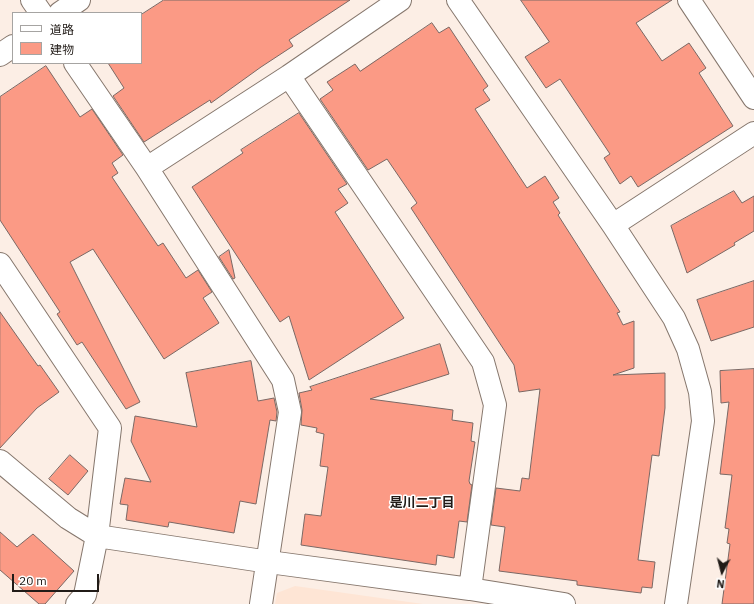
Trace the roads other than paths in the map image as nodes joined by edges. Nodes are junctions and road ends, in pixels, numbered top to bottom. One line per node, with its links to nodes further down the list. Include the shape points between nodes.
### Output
1 (32, 0): 6 (street)
2 (79, 0): 7 (street)
3 (400, 0): 11 (street)
4 (458, 0): 15 (street)
5 (689, 0): 12 (street)
6 (40, 12)
7 (61, 12)
8 (12, 47): 9 (street)
9 (0, 55)
10 (76, 64): 14 (street)
11 (289, 76): 14 (street); 20 (street, via 483,362 495,405)
12 (754, 98)
13 (754, 133): 15 (street)
14 (146, 168): 19 (street, via 283,380 290,412)
15 (613, 225): 24 (street, via 674,318 688,349 700,392 703,421)
16 (0, 264): 18 (street, via 110,428)
17 (0, 461): 18 (street, via 68,518)
18 (97, 536): 19 (street); 21 (street, via 85,595)
19 (269, 562): 20 (street); 22 (street)
20 (470, 589): 23 (street)
21 (77, 604)
22 (262, 604)
23 (564, 604)
24 (676, 604)

